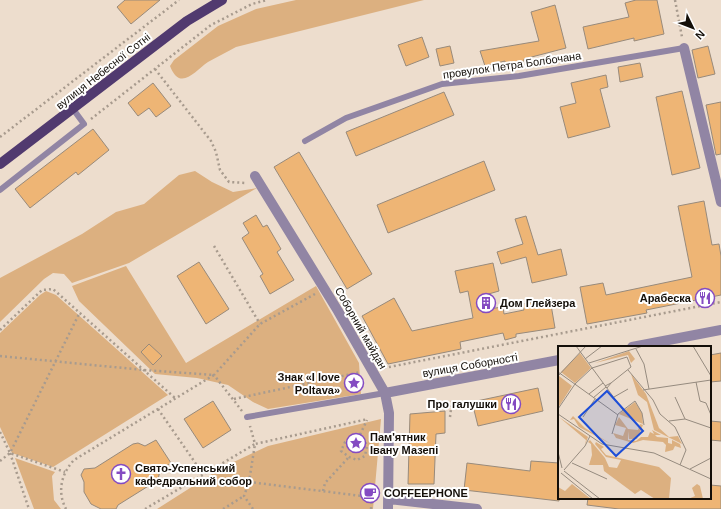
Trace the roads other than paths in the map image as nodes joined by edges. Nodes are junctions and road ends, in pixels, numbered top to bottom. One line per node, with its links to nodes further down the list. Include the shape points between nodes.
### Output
1 (222, 0): 3 (main road, вулиця Небесної Сотні, via 187,21)
2 (684, 48): 4 (lane, провулок Петра Болбочана, via 519,76 442,84 346,118); 8 (street)
3 (73, 109): 5 (main road, вулиця Небесної Сотні); 7 (lane, via 84,124)
4 (305, 141)
5 (0, 164)
6 (255, 176): 12 (street, Соборний майдан)
7 (0, 190)
8 (721, 202)
9 (721, 330): 10 (street)
10 (637, 346)
11 (558, 360): 12 (street, вулиця Соборності)
12 (385, 393): 13 (lane); 14 (street, Соборний майдан, via 389,413)
13 (247, 417)
14 (388, 504): 15 (street)
15 (477, 509)

